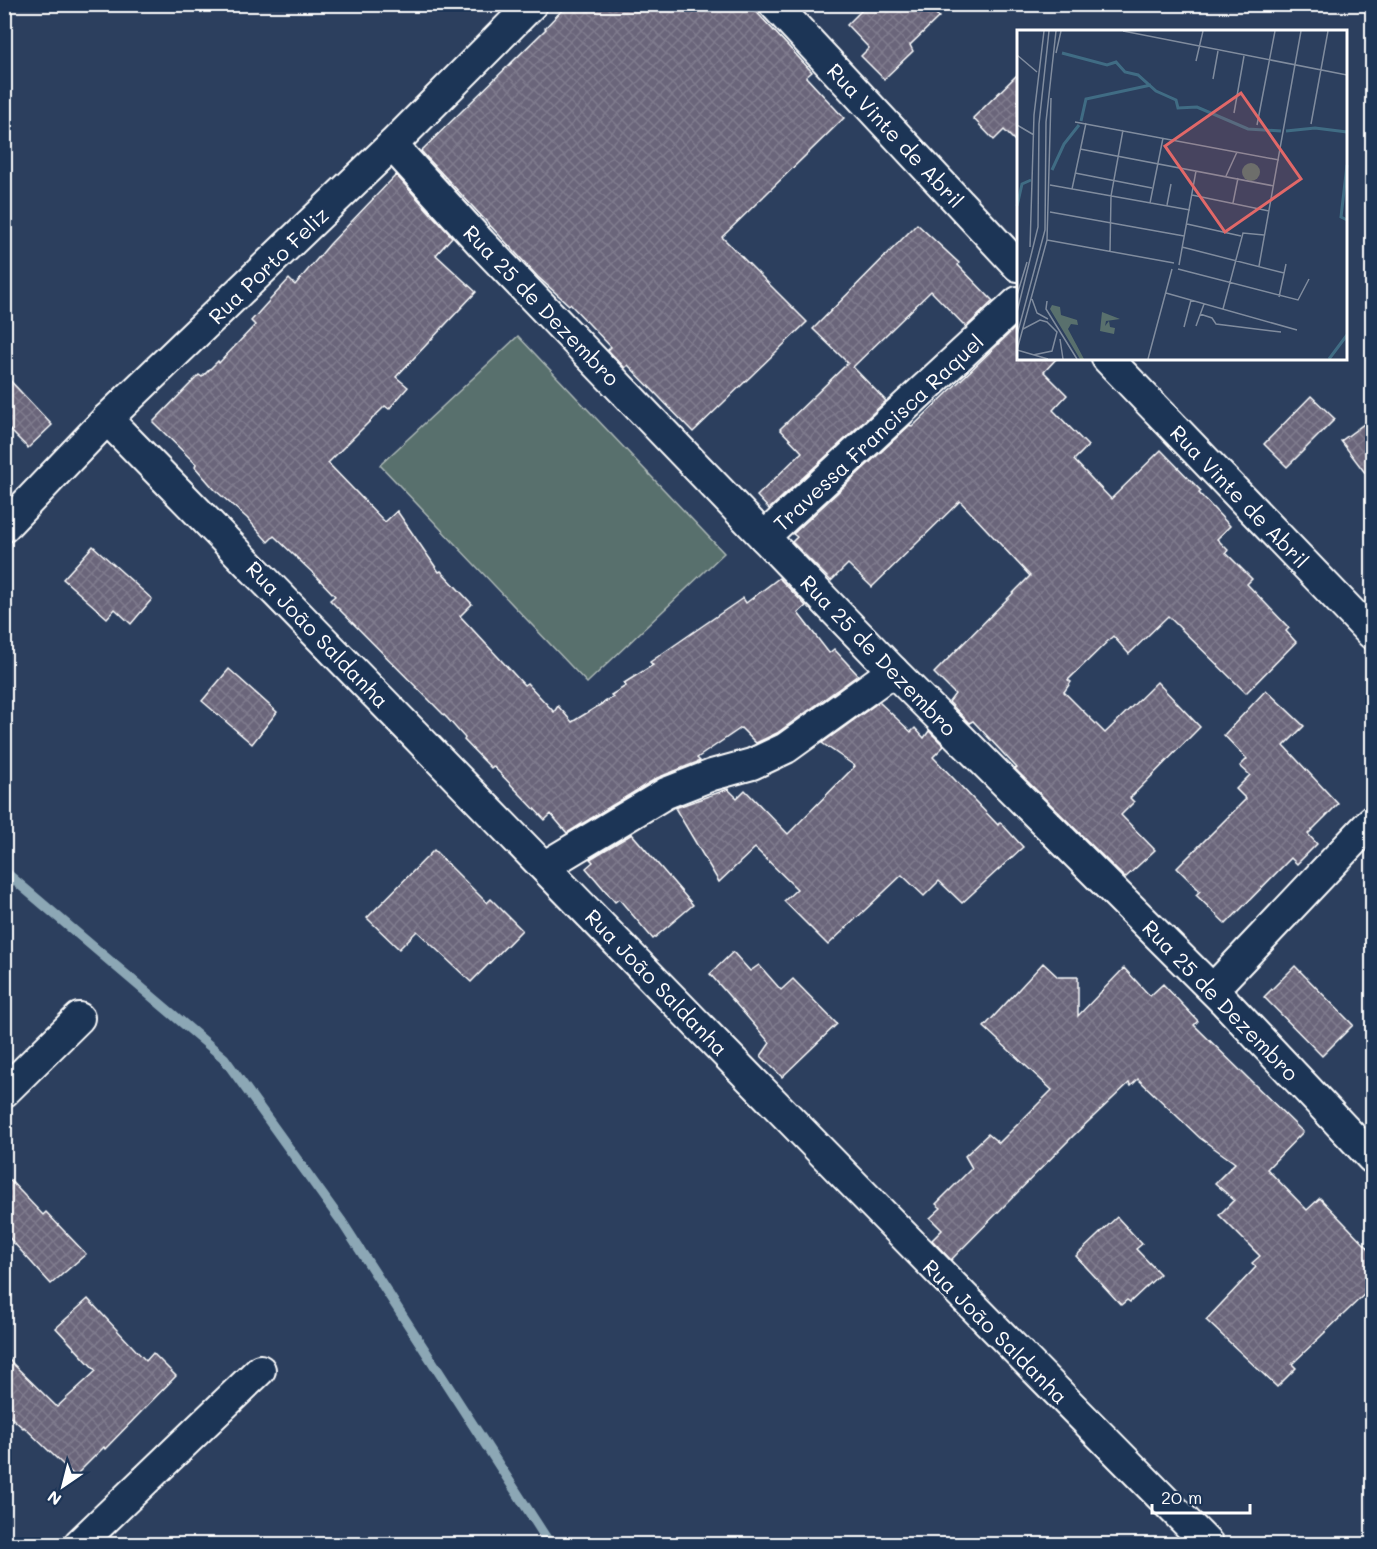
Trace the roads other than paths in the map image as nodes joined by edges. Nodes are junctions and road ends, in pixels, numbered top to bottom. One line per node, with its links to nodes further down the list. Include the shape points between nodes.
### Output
1 (532, 4): 3 (street, Rua Porto Feliz)
2 (774, 4): 4 (street, Rua Vinte de Abril)
3 (392, 145): 7 (street, Rua Porto Feliz); 9 (street, Rua 25 de Dezembro)
4 (1017, 265)
5 (1017, 303): 9 (street, Travessa Francisca Raquel)
6 (1109, 360): 10 (street, Rua Vinte de Abril)
7 (107, 419): 8 (street, Rua Porto Feliz); 13 (street, Rua João Saldanha)
8 (4, 527)
9 (764, 537): 11 (street, Rua 25 de Dezembro)
10 (1372, 634)
11 (892, 672): 13 (street, via 786,748 752,764 666,793); 14 (street, Rua 25 de Dezembro)
12 (1372, 821): 14 (street)
13 (545, 866): 20 (street, Rua João Saldanha, via 946,1281)
14 (1213, 989): 17 (street, Rua 25 de Dezembro)
15 (79, 1018): 16 (street)
16 (4, 1092)
17 (1372, 1158)
18 (260, 1370): 19 (street)
19 (79, 1545)
20 (1208, 1545)

